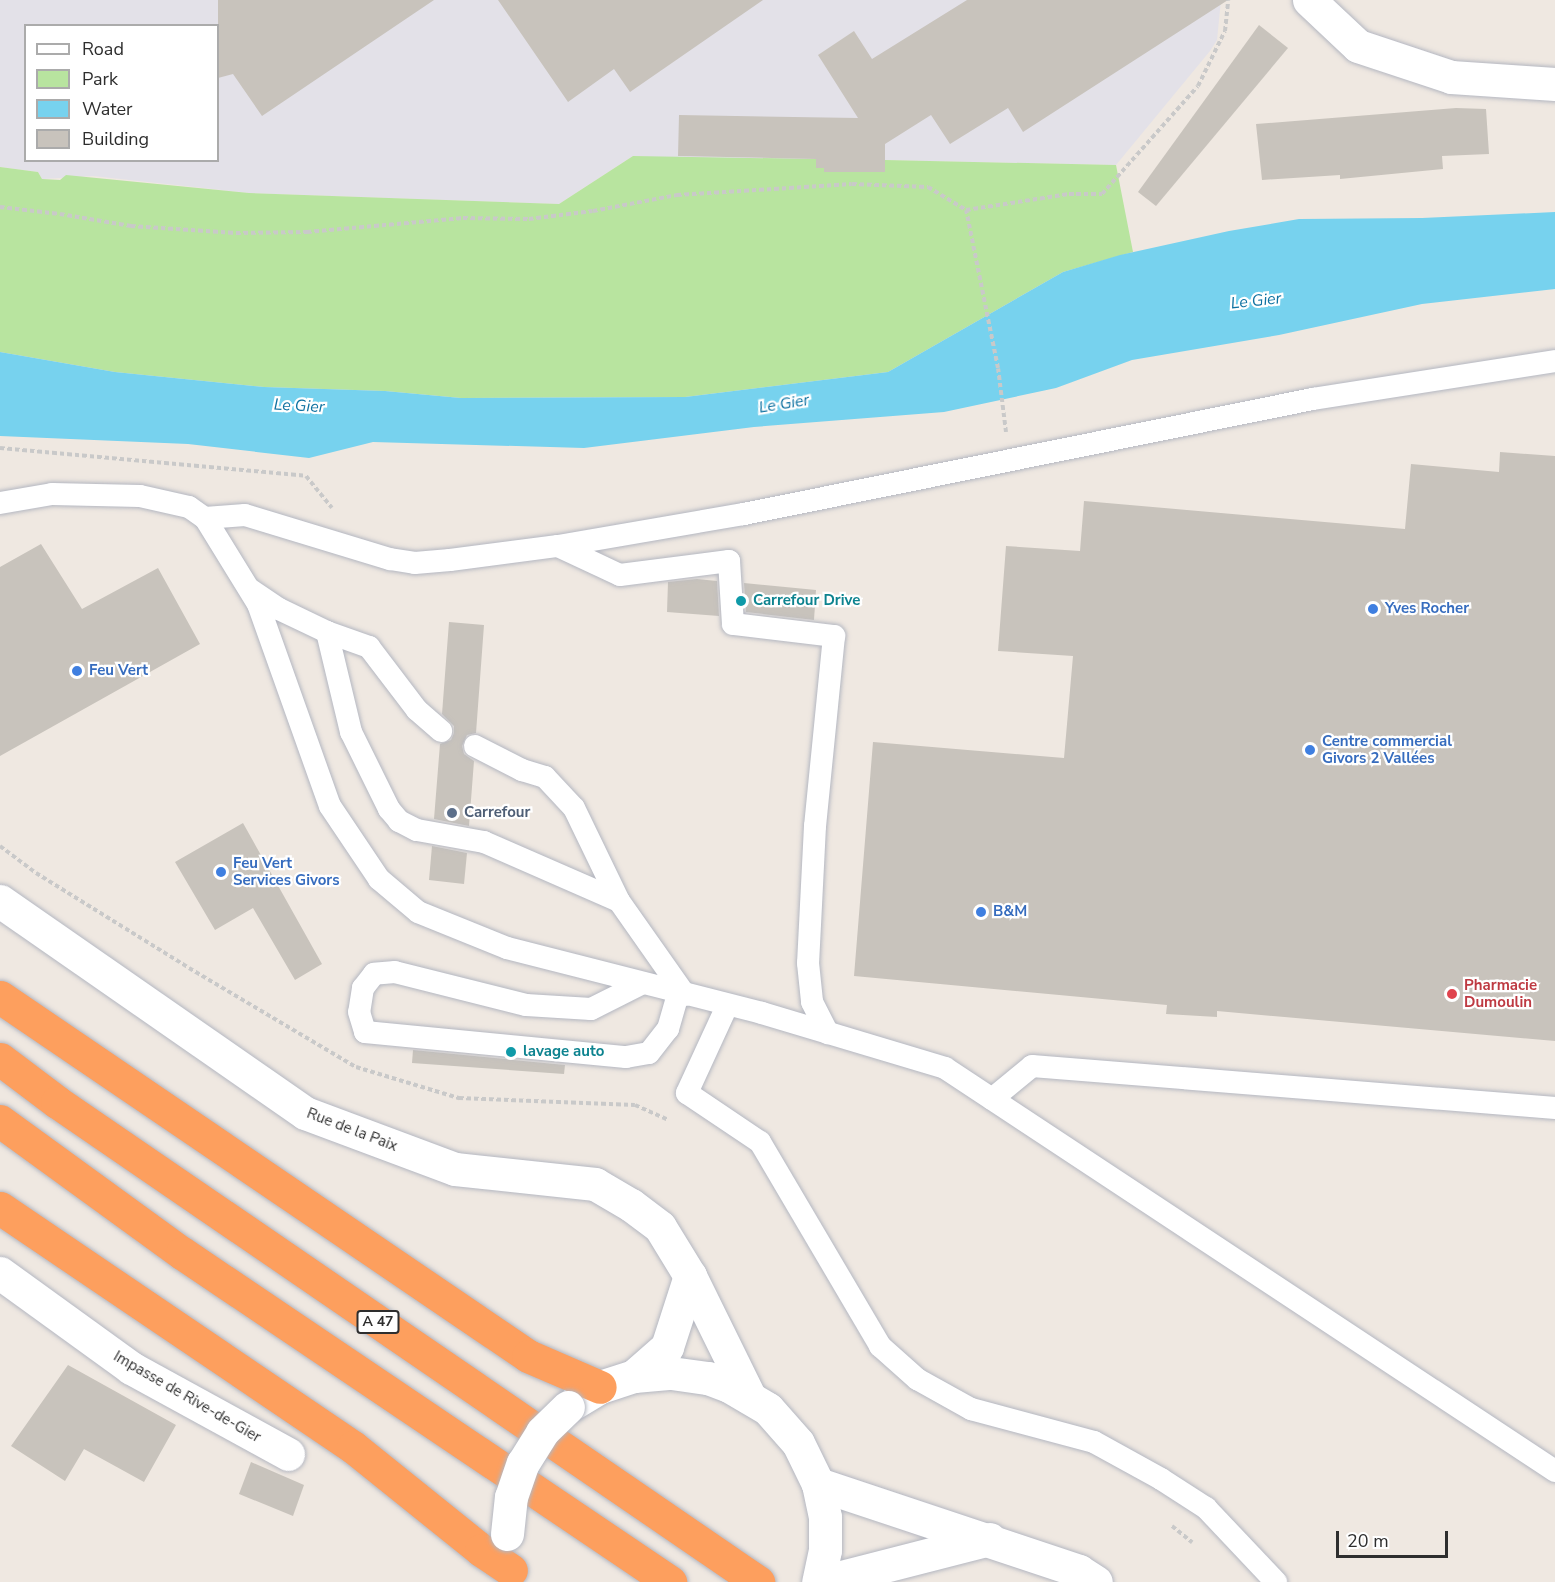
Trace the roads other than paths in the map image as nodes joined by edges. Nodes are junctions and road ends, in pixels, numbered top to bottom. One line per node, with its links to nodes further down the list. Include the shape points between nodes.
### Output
1 (1309, 0): 2 (main road, via 1358,46 1451,78)
2 (1555, 84)
3 (1555, 361): 6 (lane, via 1313,399 744,514)
4 (0, 503): 5 (lane, via 52,494 141,496 189,507)
5 (205, 518): 6 (lane, via 245,515 342,546 415,563); 7 (lane)
6 (558, 546): 17 (lane, via 621,575 729,561 733,624 834,636 815,826 808,963 812,1002)
7 (251, 590): 8 (lane, via 279,609); 13 (lane, via 330,806 379,879 418,912 507,948)
8 (327, 632): 9 (lane, via 369,647 417,710); 12 (lane, via 355,742 389,809 399,820 417,830 484,842)
9 (441, 731)
10 (475, 746): 12 (lane, via 544,777 574,808)
11 (0, 901): 24 (main road, Rue de la Paix, via 305,1113 455,1169 595,1184 660,1227)
12 (619, 901): 14 (lane)
13 (641, 984): 14 (lane); 14 (lane, via 591,1009 526,1005 395,972 374,974 363,988 359,1012 364,1032 626,1057 649,1053 668,1029)
14 (682, 994): 16 (lane)
15 (0, 997): 26 (highway, via 528,1356)
16 (727, 1006): 17 (lane); 37 (lane, via 687,1093 760,1142 880,1346 917,1379 971,1409 1094,1442 1161,1479 1206,1508)
17 (828, 1033): 19 (lane, via 945,1068)
18 (0, 1059): 34 (highway, A 47, via 57,1102)
19 (992, 1099): 20 (lane, via 1032,1066); 29 (lane)
20 (1555, 1108)
21 (0, 1121): 33 (highway, via 182,1253)
22 (0, 1208): 32 (highway, via 353,1447)
23 (0, 1273): 28 (main road, Impasse de Rive-de-Gier, via 131,1368)
24 (690, 1276): 25 (main road, via 667,1347); 27 (main road, Rue de la Paix)
25 (634, 1376): 26 (main road); 27 (main road, via 671,1373 708,1378)
26 (600, 1387): 32 (main road, bridge, via 568,1407 542,1432 523,1463 511,1497 507,1534)
27 (749, 1396): 30 (main road, via 768,1409 798,1443)
28 (288, 1454)
29 (1555, 1471)
30 (818, 1484): 31 (main road); 35 (main road, via 825,1517)
31 (990, 1539): 35 (main road); 36 (main road, via 1079,1571)
32 (513, 1576)
33 (670, 1582)
34 (758, 1582)
35 (820, 1582)
36 (1095, 1582)
37 (1276, 1582)

